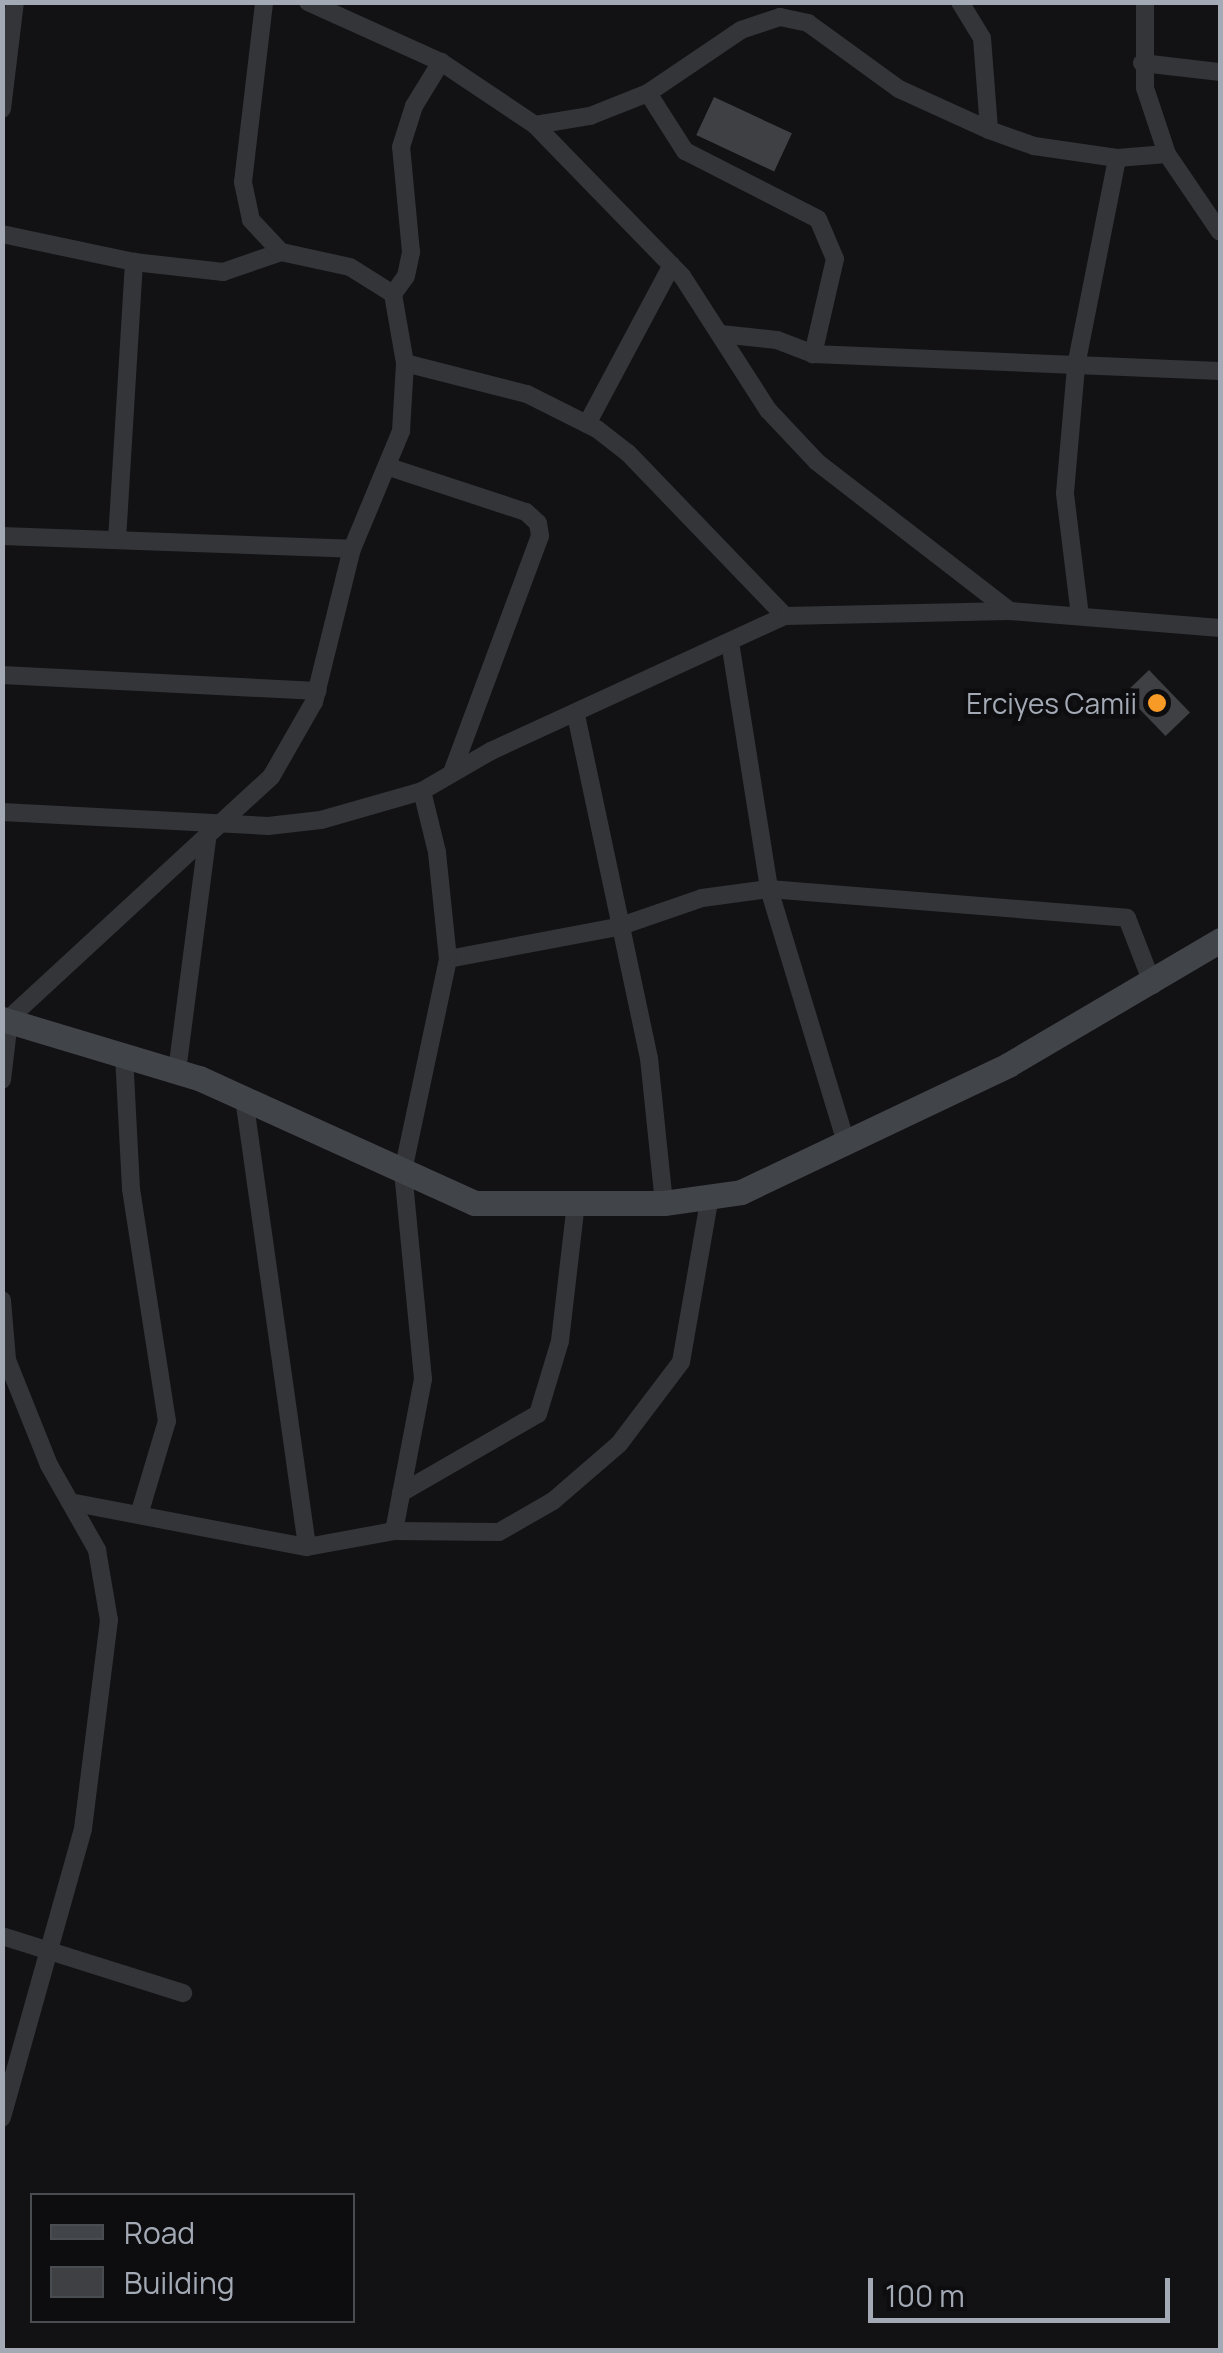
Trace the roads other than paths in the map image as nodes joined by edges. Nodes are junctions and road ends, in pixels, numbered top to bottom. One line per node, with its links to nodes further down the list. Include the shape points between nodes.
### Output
1 (16, 2): 10 (street)
2 (264, 2): 17 (street, via 244,182 251,220)
3 (308, 2): 6 (street)
4 (960, 2): 12 (street, via 982,38)
5 (1146, 2): 7 (street)
6 (441, 62): 11 (street); 20 (street, via 414,106 402,147 411,252 406,276)
7 (1142, 63): 8 (street); 13 (street)
8 (1220, 72)
9 (648, 93): 11 (street, via 590,116); 12 (street, via 742,30 780,17 808,23 898,88); 22 (street, via 685,151 818,219 835,260)
10 (2, 109)
11 (535, 125): 19 (street)
12 (990, 130): 14 (street, via 1034,146)
13 (1167, 154): 14 (street); 15 (street)
14 (1117, 158): 24 (street)
15 (1220, 232)
16 (2, 234): 18 (street)
17 (281, 252): 18 (street, via 223,272); 20 (street, via 350,267)
18 (134, 262): 29 (street)
19 (672, 265): 21 (street); 26 (street)
20 (392, 294): 23 (street)
21 (720, 334): 22 (street, via 777,340); 31 (street, via 768,410 818,462)
22 (813, 354): 24 (street)
23 (405, 363): 26 (street, via 527,394); 27 (street, via 400,431)
24 (1076, 366): 25 (street); 33 (street, via 1065,494)
25 (1220, 371)
26 (587, 424): 32 (street, via 628,453)
27 (389, 466): 30 (street); 39 (street, via 526,512 538,522 540,536)
28 (2, 536): 29 (street)
29 (117, 540): 30 (street)
30 (352, 548): 37 (street)
31 (1010, 611): 32 (street); 33 (street)
32 (785, 616): 35 (street)
33 (1080, 616): 34 (street)
34 (1220, 628)
35 (730, 642): 38 (street); 44 (street)
36 (2, 675): 37 (street)
37 (318, 691): 42 (street, via 271,777)
38 (576, 714): 39 (street); 45 (street)
39 (452, 773): 40 (street)
40 (422, 791): 42 (street, via 321,820); 47 (street, via 438,852)
41 (2, 812): 42 (street)
42 (227, 822): 43 (street)
43 (206, 840): 49 (street); 51 (street)
44 (768, 889): 45 (street, via 702,898); 48 (street, via 1127,918); 54 (street)
45 (618, 927): 47 (street); 58 (street, via 650,1058)
46 (1216, 939): 48 (street)
47 (448, 959): 55 (street)
48 (1153, 985): 54 (street, via 1008,1065)
49 (5, 1021): 50 (street); 52 (street)
50 (124, 1055): 51 (street); 62 (street, via 132,1188 166,1421)
51 (176, 1071): 53 (street)
52 (2, 1080)
53 (244, 1098): 55 (street); 64 (street)
54 (846, 1142): 56 (street, via 740,1192)
55 (402, 1171): 57 (street, via 474,1204); 60 (street, via 422,1379)
56 (710, 1196): 58 (street); 63 (street, via 681,1362 619,1444 553,1501 499,1532)
57 (576, 1203): 58 (street); 60 (street, via 560,1341 538,1414)
58 (664, 1203)
59 (2, 1300): 61 (street, via 7,1360)
60 (401, 1493): 63 (street)
61 (70, 1502): 62 (street); 66 (street, via 97,1550 108,1620 83,1829)
62 (140, 1516): 64 (street)
63 (394, 1531): 64 (street)
64 (307, 1547)
65 (2, 1936): 66 (street)
66 (48, 1948): 67 (street); 68 (street)
67 (183, 1993)
68 (2, 2118)

